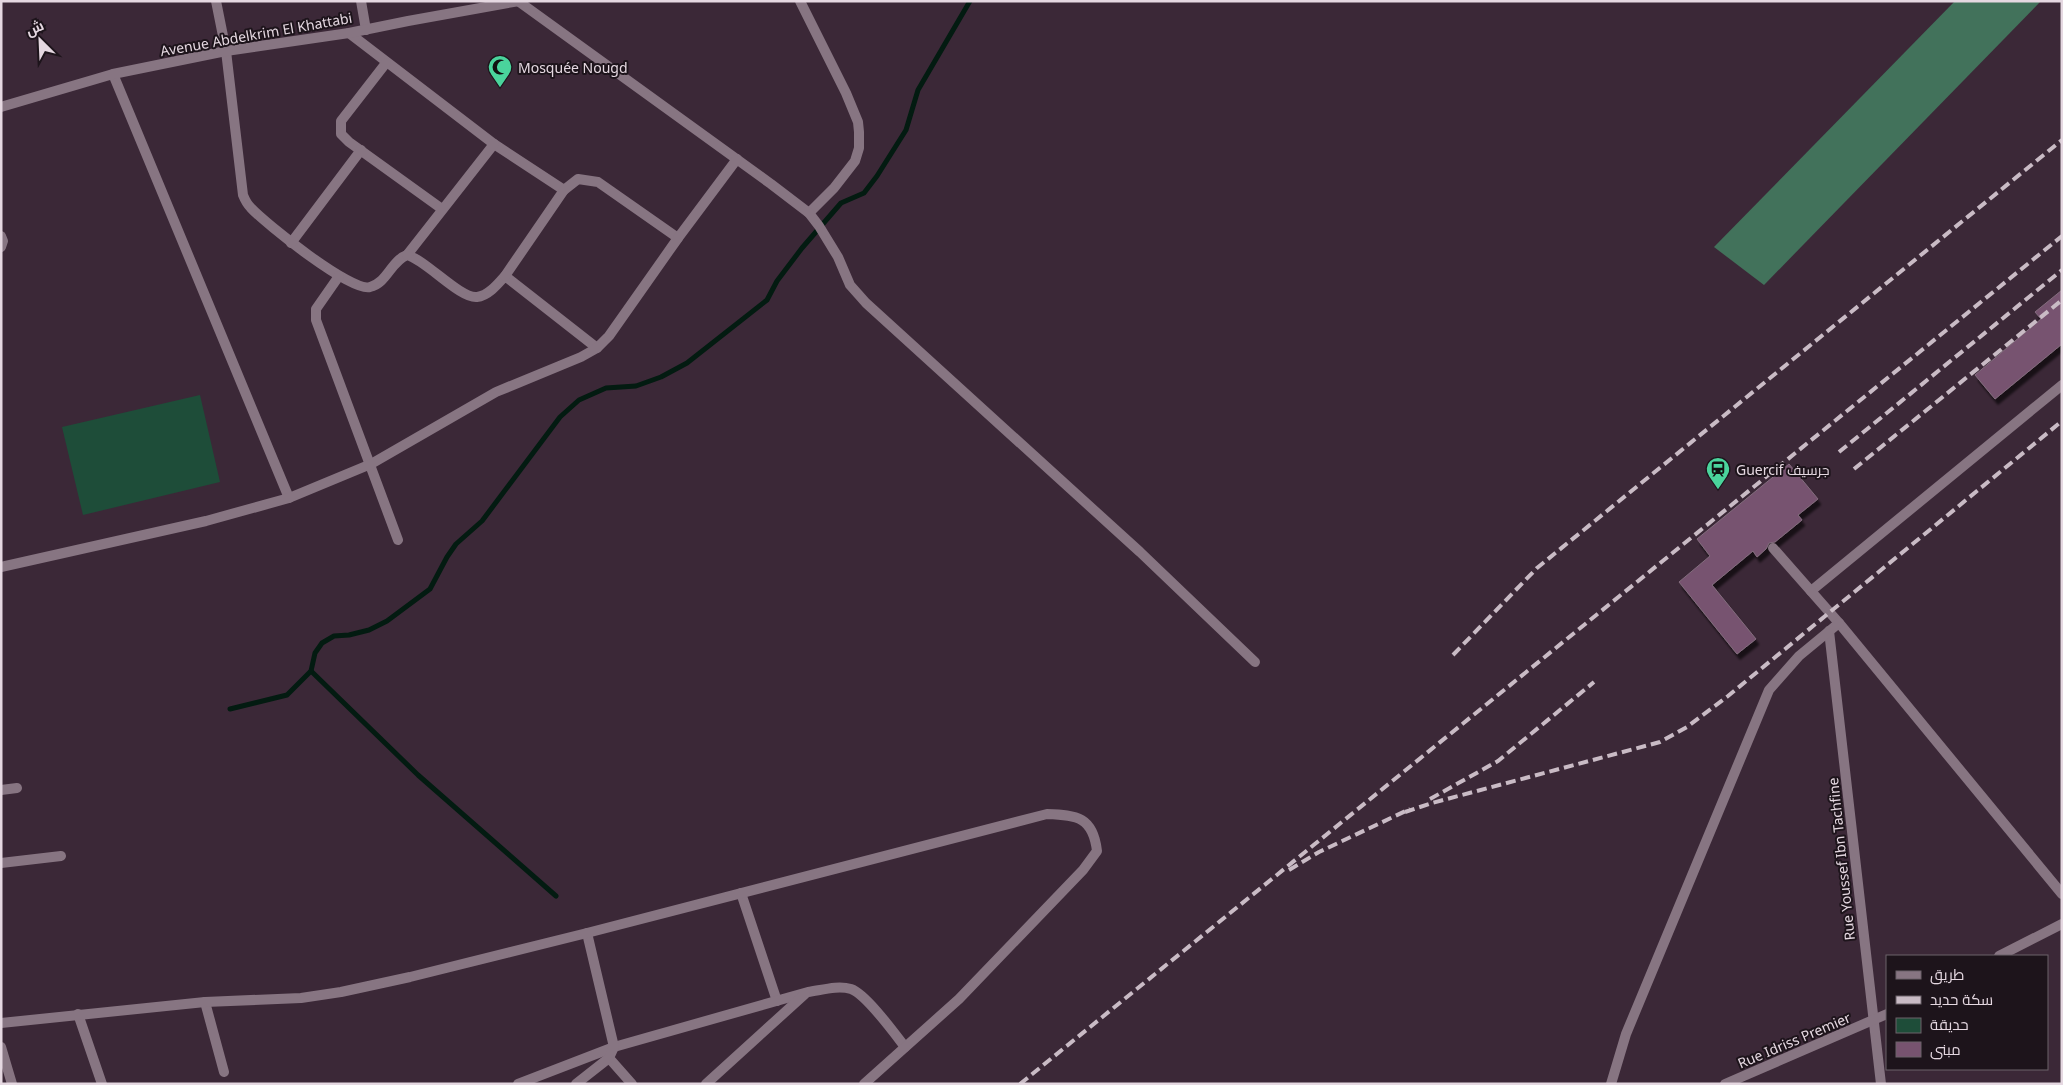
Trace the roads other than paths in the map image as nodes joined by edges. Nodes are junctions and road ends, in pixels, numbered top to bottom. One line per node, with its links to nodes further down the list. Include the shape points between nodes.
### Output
1 (216, 1): 8 (street)
2 (361, 1): 6 (street)
3 (518, 1): 5 (street, Avenue Abdelkrim El Khattabi); 14 (street)
4 (800, 1): 17 (street, via 846,93 859,132 855,161)
5 (494, 3): 6 (street, Avenue Abdelkrim El Khattabi)
6 (366, 30): 7 (street, Avenue Abdelkrim El Khattabi)
7 (349, 33): 8 (street, Avenue Abdelkrim El Khattabi); 9 (street)
8 (226, 51): 10 (street, Avenue Abdelkrim El Khattabi); 20 (street, via 243,195 251,209)
9 (386, 63): 12 (street); 13 (street, via 341,121 341,134)
10 (113, 74): 11 (street, Avenue Abdelkrim El Khattabi); 28 (street)
11 (1, 107)
12 (494, 144): 15 (street); 16 (street)
13 (361, 150): 16 (street); 20 (street)
14 (737, 160): 17 (street); 19 (street)
15 (564, 190): 19 (street, via 578,179 598,182); 24 (street)
16 (442, 209): 22 (street)
17 (808, 214): 35 (street, via 834,251 850,285 866,303 1140,552)
18 (1, 236): 21 (street)
19 (678, 238): 25 (street, via 610,336)
20 (291, 242): 23 (street)
21 (1, 247)
22 (407, 255): 23 (street, via 370,288 363,288); 24 (street, via 476,297 485,294)
23 (339, 276): 27 (street, via 315,314)
24 (505, 276): 25 (street)
25 (597, 348): 27 (street, via 496,392)
26 (2062, 385): 32 (street)
27 (371, 464): 28 (street); 29 (street)
28 (289, 498): 31 (street, via 206,521)
29 (398, 540)
30 (1773, 548): 32 (street)
31 (1, 567)
32 (1811, 591): 33 (street)
33 (1839, 623): 34 (street); 41 (street)
34 (1829, 631): 50 (street, Rue Youssef Ibn Tachfine); 64 (street, via 1799,656 1769,690 1626,1034)
35 (1254, 662)
36 (17, 788): 37 (street)
37 (1, 790)
38 (61, 856): 39 (street)
39 (1, 863)
40 (741, 893): 43 (street); 46 (street); 52 (street, via 1047,814 1073,815 1088,824 1096,837 1097,851 1083,870 959,999)
41 (2062, 894)
42 (2062, 924): 44 (street)
43 (587, 933): 47 (street, via 341,992 301,998); 54 (street)
44 (2001, 955)
45 (808, 992): 46 (street); 52 (street, via 852,989); 62 (street)
46 (777, 1001): 54 (street)
47 (206, 1002): 48 (street); 56 (street)
48 (78, 1014): 51 (street); 58 (street)
49 (1886, 1014): 50 (street, Rue Idriss Premier)
50 (1873, 1021): 65 (street, Rue Idriss Premier); 66 (street, Rue Youssef Ibn Tachfine)
51 (1, 1023)
52 (906, 1046): 63 (street)
53 (1, 1047): 57 (street)
54 (614, 1047): 55 (street); 59 (street)
55 (609, 1058): 60 (street); 61 (street)
56 (224, 1072)
57 (12, 1084)
58 (102, 1084)
59 (518, 1084)
60 (576, 1084)
61 (632, 1084)
62 (706, 1084)
63 (864, 1084)
64 (1611, 1084)
65 (1725, 1084)
66 (1881, 1084)

